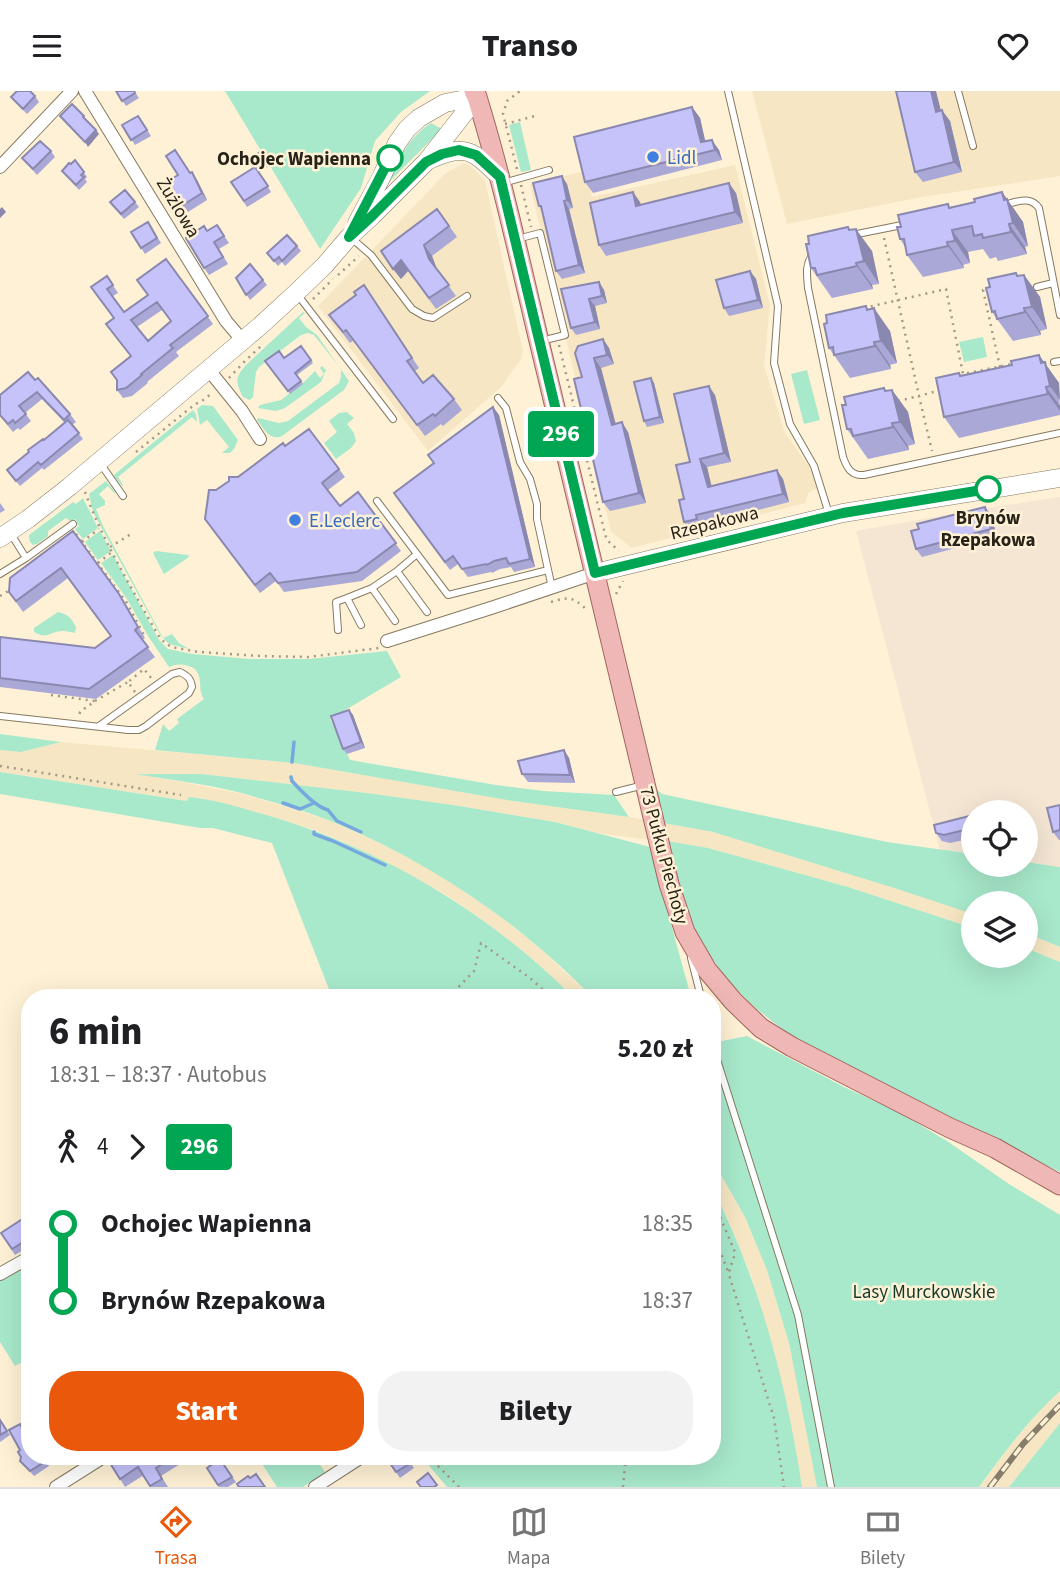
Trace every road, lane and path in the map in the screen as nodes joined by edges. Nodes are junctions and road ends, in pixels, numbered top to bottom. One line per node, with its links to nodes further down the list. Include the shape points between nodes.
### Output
1 (72, 91): 12 (street)
2 (86, 91): 32 (street, Żużlowa)
3 (520, 91): 9 (path, via 506,103)
4 (728, 91): 53 (lane, via 778,306 774,363 790,424 814,466)
5 (957, 91): 10 (lane)
6 (479, 92): 7 (street); 11 (street); 14 (main road, 73 Pułku Piechoty)
7 (450, 97): 17 (street, via 401,136)
8 (535, 116): 9 (path)
9 (505, 124): 14 (path)
10 (973, 146)
11 (426, 162): 14 (street, via 459,150 476,155); 17 (street)
12 (0, 167)
13 (549, 170): 14 (lane)
14 (507, 180): 18 (main road, 73 Pułku Piechoty); 18 (path)
15 (989, 208): 23 (lane, via 1035,202)
16 (909, 224): 19 (lane)
17 (349, 237): 26 (lane, via 371,255 412,309 424,316 433,318); 27 (street)
18 (524, 237): 31 (main road, 73 Pułku Piechoty); 31 (lane, via 540,233 565,335)
19 (842, 238)
20 (884, 239): 28 (path)
21 (821, 247): 47 (lane, via 806,272 847,467 864,475)
22 (364, 257): 27 (path, via 358,256 329,284)
23 (1053, 283): 24 (lane); 30 (lane)
24 (1038, 286)
25 (994, 288): 34 (path, via 983,291)
26 (467, 296)
27 (301, 299): 32 (street); 44 (lane)
28 (898, 301): 29 (path); 37 (path, via 946,289); 41 (path)
29 (862, 309)
30 (1060, 315)
31 (548, 339): 62 (path, via 607,540); 67 (main road, 73 Pułku Piechoty)
32 (242, 340): 35 (street)
33 (1012, 364): 34 (path)
34 (1000, 367): 36 (path)
35 (208, 369): 46 (street); 48 (street)
36 (974, 372): 37 (path); 38 (path)
37 (963, 374): 39 (path)
38 (976, 381)
39 (966, 383)
40 (942, 390): 41 (path)
41 (919, 397): 43 (path); 47 (path)
42 (498, 398): 65 (lane, via 506,408 520,462 530,478)
43 (894, 402)
44 (393, 419)
45 (1060, 433): 47 (lane)
46 (260, 439)
47 (934, 460)
48 (99, 461): 51 (lane); 56 (street)
49 (1060, 478): 53 (street, Rzepakowa)
50 (85, 492): 55 (path)
51 (123, 496)
52 (377, 501): 61 (lane)
53 (830, 516): 67 (street, Rzepakowa)
54 (72, 525): 58 (path); 63 (lane)
55 (100, 529): 58 (path); 59 (path)
56 (5, 534): 63 (lane)
57 (131, 534): 59 (path)
58 (82, 542): 64 (path)
59 (110, 547): 60 (path)
60 (113, 552): 64 (path); 83 (path, via 158,635 171,647 295,657 341,654)
61 (417, 554): 65 (lane, via 448,595); 66 (lane)
62 (620, 554)
63 (26, 558): 68 (lane)
64 (98, 563): 82 (path)
65 (548, 570): 70 (lane)
66 (397, 571): 72 (lane); 78 (lane)
67 (595, 573): 70 (street, Rzepakowa); 93 (main road, 73 Pułku Piechoty)
68 (0, 574)
69 (625, 577): 75 (path)
70 (552, 588): 83 (street, Rzepakowa)
71 (13, 589): 73 (path)
72 (372, 589): 74 (lane); 79 (lane)
73 (0, 596)
74 (347, 598): 80 (lane); 81 (lane, via 336,602)
75 (614, 599)
76 (549, 603): 77 (path, via 566,598)
77 (591, 608)
78 (427, 612)
79 (395, 621)
80 (361, 625)
81 (338, 630)
82 (145, 636)
83 (384, 644)
84 (128, 681): 85 (path, via 145,669); 87 (path); 88 (path)
85 (156, 684): 87 (lane); 91 (lane, via 180,672 192,687 139,730)
86 (51, 695): 88 (path)
87 (139, 697): 91 (lane)
88 (95, 701): 90 (path, via 80,712)
89 (0, 716): 90 (lane)
90 (79, 724): 91 (lane)
91 (99, 726)
92 (0, 766): 95 (path)
93 (646, 784): 94 (lane); 96 (main road, 73 Pułku Piechoty)
94 (616, 792)
95 (181, 795)
96 (685, 932): 99 (lane); 101 (main road, 73 Pułku Piechoty, via 708,970 761,1028)
97 (457, 989): 98 (path, via 474,971 481,943)
98 (542, 989)
99 (699, 989)
100 (721, 1072): 119 (lane, via 798,1315)
101 (950, 1128): 102 (main road, 73 Pułku Piechoty); 103 (main road, 73 Pułku Piechoty)
102 (1060, 1185)
103 (1060, 1200)
104 (721, 1219): 108 (path, via 735,1252)
105 (721, 1253): 108 (path)
106 (21, 1262): 107 (street)
107 (0, 1274)
108 (729, 1275): 118 (path, via 774,1418)
109 (90, 1465): 114 (street)
110 (353, 1465): 113 (street)
111 (437, 1465): 116 (path)
112 (625, 1465): 117 (path)
113 (335, 1482): 115 (street)
114 (56, 1487)
115 (315, 1487)
116 (459, 1487)
117 (623, 1487)
118 (784, 1487)
119 (831, 1487)

